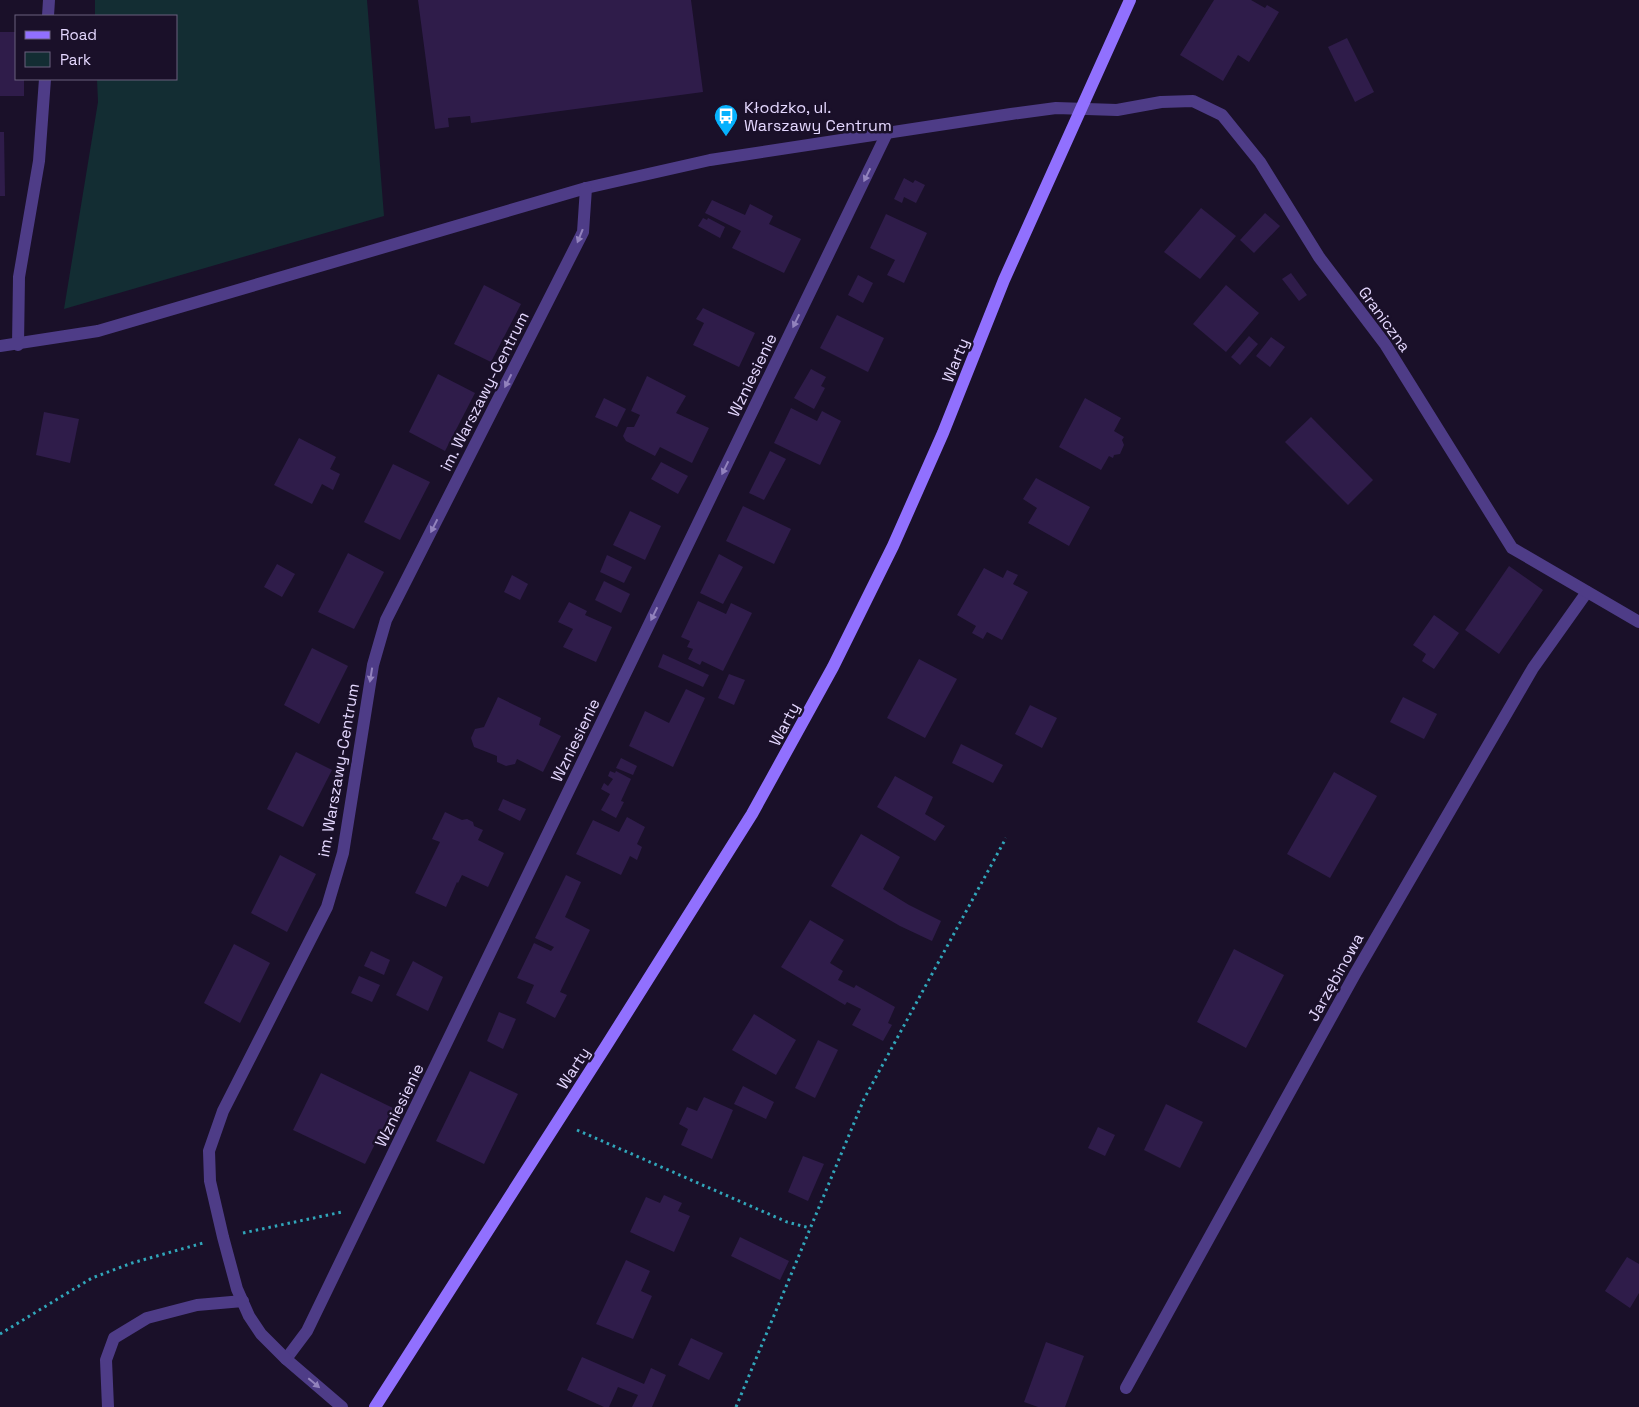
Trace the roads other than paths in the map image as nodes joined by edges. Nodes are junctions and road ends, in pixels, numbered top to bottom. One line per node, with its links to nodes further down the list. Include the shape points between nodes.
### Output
1 (49, 0): 3 (street)
2 (1128, 2): 5 (main road, Warty)
3 (48, 15)
4 (45, 80): 8 (street, via 39,161 20,277)
5 (1080, 109): 6 (street, via 1056,108); 10 (street, Graniczna, via 1117,110 1161,102 1193,101 1222,114 1260,162 1319,257 1385,344 1512,548); 17 (main road, Warty, via 1004,280 943,433 893,546 833,667 752,814)
6 (888, 131): 7 (street, via 710,160); 13 (street, Wzniesienie, one-way to 13, via 308,1331)
7 (586, 188): 8 (street, via 98,331); 12 (street, im. Warszawy-Centrum, one-way to 12, via 583,232 386,620 373,665 343,853 327,907 223,1111 208,1151 210,1181 223,1238)
8 (18, 344): 9 (street)
9 (0, 346)
10 (1587, 592): 11 (street, Graniczna); 14 (street, Jarzębinowa, via 1533,668 1355,974)
11 (1639, 622)
12 (243, 1301): 13 (street, im. Warszawy-Centrum, via 261,1334); 15 (street, via 197,1305 147,1318 114,1338 106,1360)
13 (286, 1359): 16 (street, im. Warszawy-Centrum, one-way to 16)
14 (1126, 1388)
15 (108, 1407)
16 (342, 1407)
17 (375, 1407)

